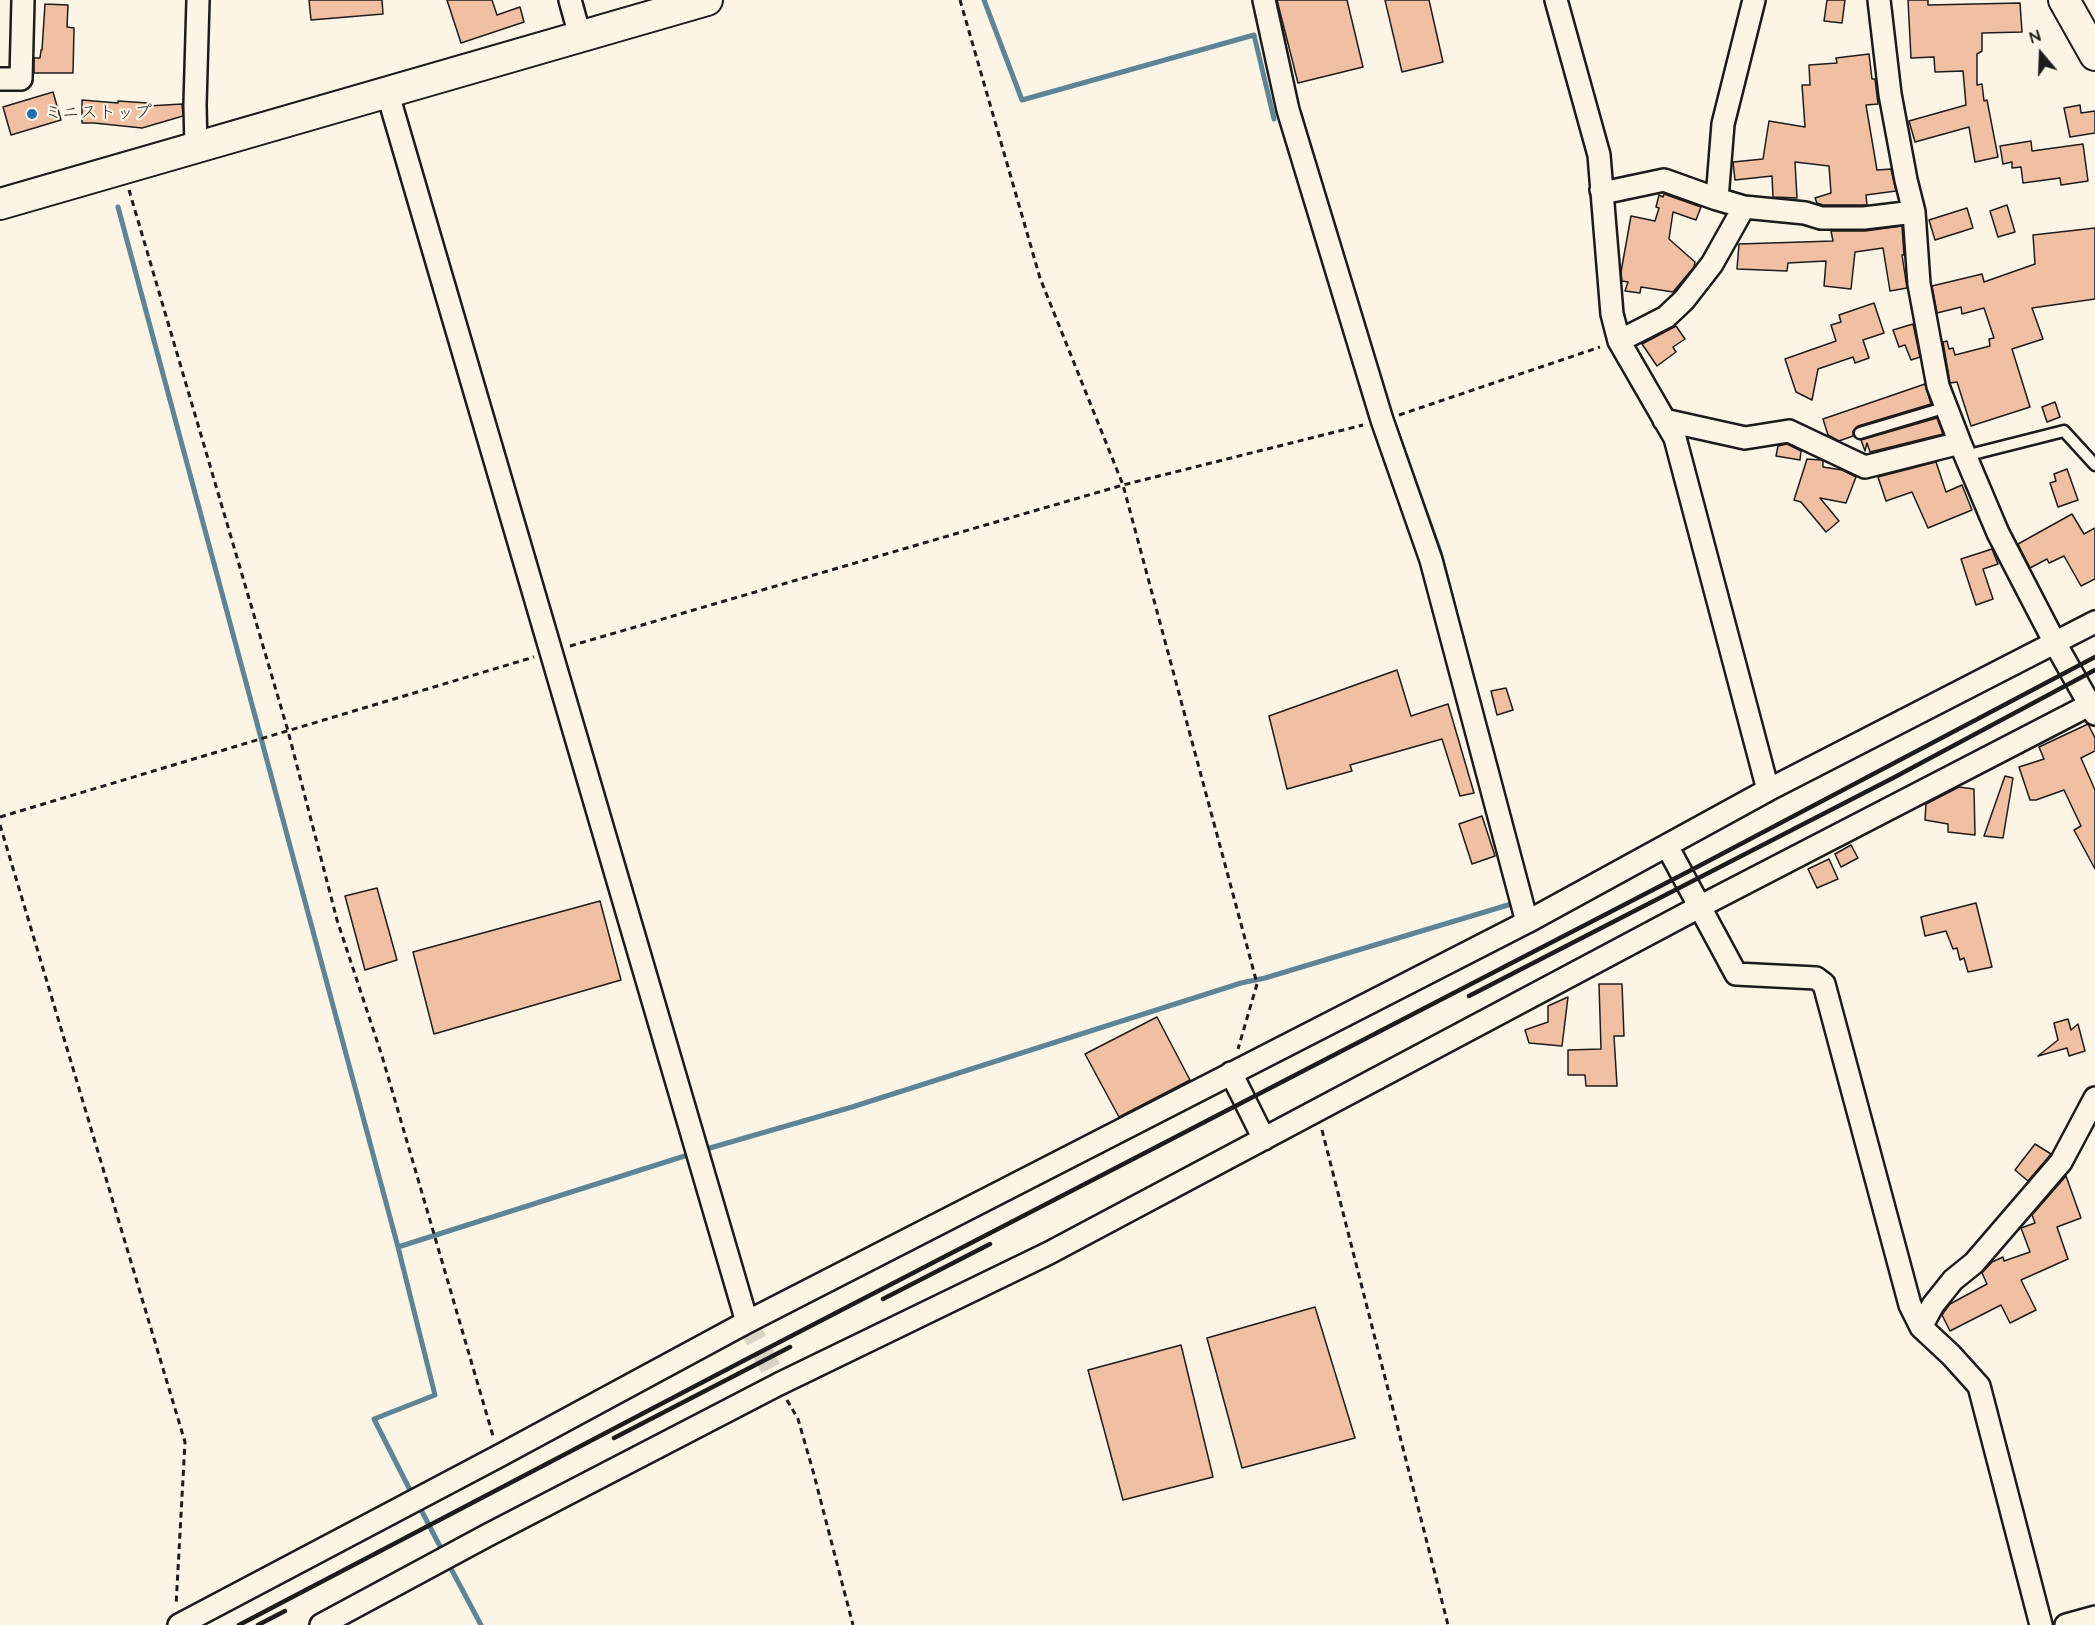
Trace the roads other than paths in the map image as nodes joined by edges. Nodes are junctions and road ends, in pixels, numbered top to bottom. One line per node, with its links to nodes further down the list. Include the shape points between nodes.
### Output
1 (23, 0): 12 (street, via 21,79)
2 (198, 0): 14 (street)
3 (570, 0): 10 (street)
4 (707, 0): 10 (street)
5 (1264, 0): 32 (street, via 1288,110 1382,420 1431,560)
6 (1556, 0): 15 (street, via 1599,155)
7 (1754, 0): 16 (street, via 1723,124)
8 (1879, 0): 19 (street, via 1890,94)
9 (2064, 0): 11 (street)
10 (580, 36): 13 (street)
11 (2095, 56)
12 (0, 80)
13 (387, 91): 14 (street); 36 (street)
14 (196, 147): 17 (street)
15 (1601, 190): 16 (street, via 1664,180); 20 (street, via 1612,314)
16 (1717, 199): 18 (street)
17 (0, 204)
18 (1744, 207): 19 (street, via 1821,218); 20 (street, via 1712,264 1684,300 1666,317)
19 (1914, 212): 21 (street, via 1919,284 1938,386)
20 (1619, 341): 22 (street)
21 (1947, 407): 23 (lane); 24 (street)
22 (1664, 420): 24 (street, via 1745,438 1789,431 1865,467); 29 (street, via 1675,438)
23 (1860, 434)
24 (1963, 450): 25 (lane, via 2064,431); 27 (street, via 1998,533)
25 (2095, 465)
26 (2095, 621): 27 (street)
27 (2055, 643): 28 (street); 29 (street)
28 (2093, 707): 31 (street)
29 (1768, 790): 30 (street)
30 (1667, 846): 31 (street); 32 (street)
31 (1701, 906): 35 (street); 37 (street, via 1736,974 1816,978 1824,984 1910,1305)
32 (1527, 922): 33 (street)
33 (1231, 1073): 35 (street); 36 (street)
34 (2095, 1098): 37 (street, via 2061,1162 1974,1263 1953,1281)
35 (1264, 1139): 40 (street, via 1049,1253 779,1384)
36 (747, 1322): 39 (street, via 499,1456)
37 (1921, 1327): 41 (street, via 1979,1386)
38 (2095, 1617): 42 (street)
39 (178, 1619)
40 (321, 1625)
41 (2041, 1625)
42 (2066, 1625)

